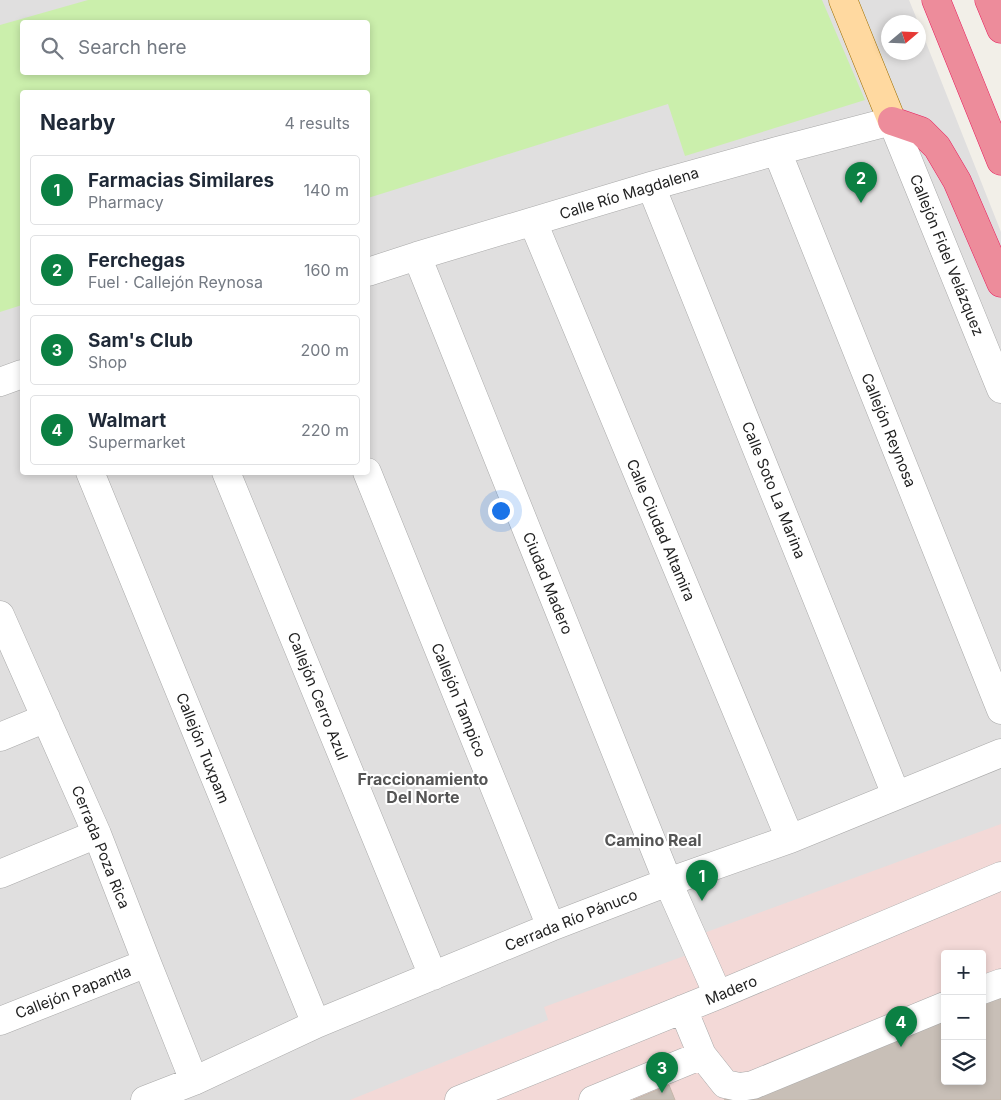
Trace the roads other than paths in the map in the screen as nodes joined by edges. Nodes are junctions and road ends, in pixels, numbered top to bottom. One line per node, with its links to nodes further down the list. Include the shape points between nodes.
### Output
1 (842, 0): 5 (main road)
2 (936, 0): 7 (highway)
3 (989, 0): 4 (highway)
4 (1001, 28)
5 (892, 121): 6 (street, Calle Río Magdalena); 12 (highway, via 921,131 937,147 957,182); 15 (street, Callejón Fidel Velázquez)
6 (777, 151): 8 (street, Calle Río Magdalena); 20 (street, Callejón Reynosa)
7 (1001, 162)
8 (651, 186): 9 (street, Calle Río Magdalena); 24 (street, Calle Soto La Marina)
9 (533, 222): 10 (street, Calle Río Magdalena); 26 (street, Calle Ciudad Altamira)
10 (417, 256): 11 (street, Calle Río Magdalena); 29 (street, Ciudad Madero)
11 (370, 271)
12 (1001, 283)
13 (20, 375): 14 (street)
14 (0, 382)
15 (1001, 389)
16 (91, 475): 39 (street, Callejón Tuxpam)
17 (227, 475): 32 (street, Callejón Cerro Azul)
18 (368, 475): 30 (street, Callejón Tampico)
19 (0, 615): 21 (street, Cerrada Poza Rica)
20 (1001, 710)
21 (46, 718): 22 (street); 25 (street, Cerrada Poza Rica)
22 (0, 737)
23 (1001, 753): 24 (street, Cerrada Río Pánuco)
24 (896, 795): 26 (street, Cerrada Río Pánuco)
25 (97, 834): 27 (street); 31 (street, Cerrada Poza Rica)
26 (790, 839): 29 (street, Cerrada Río Pánuco)
27 (0, 874)
28 (1001, 876): 35 (street, Madero)
29 (668, 882): 30 (street, Cerrada Río Pánuco); 35 (street, Ciudad Madero)
30 (551, 927): 32 (street, Cerrada Río Pánuco)
31 (147, 963): 38 (street, Callejón Papantla); 41 (street, Cerrada Poza Rica)
32 (434, 976): 39 (street, Cerrada Río Pánuco)
33 (1001, 982): 34 (street)
34 (986, 988)
35 (718, 995): 37 (street, Madero)
36 (941, 1008): 40 (street, via 753,1085 739,1087 726,1084)
37 (683, 1009): 40 (street); 43 (street, Madero)
38 (0, 1021)
39 (316, 1024): 41 (street, Cerrada Río Pánuco)
40 (702, 1055): 44 (street)
41 (194, 1081): 42 (street, Cerrada Río Pánuco)
42 (145, 1100)
43 (459, 1100)
44 (593, 1100)

